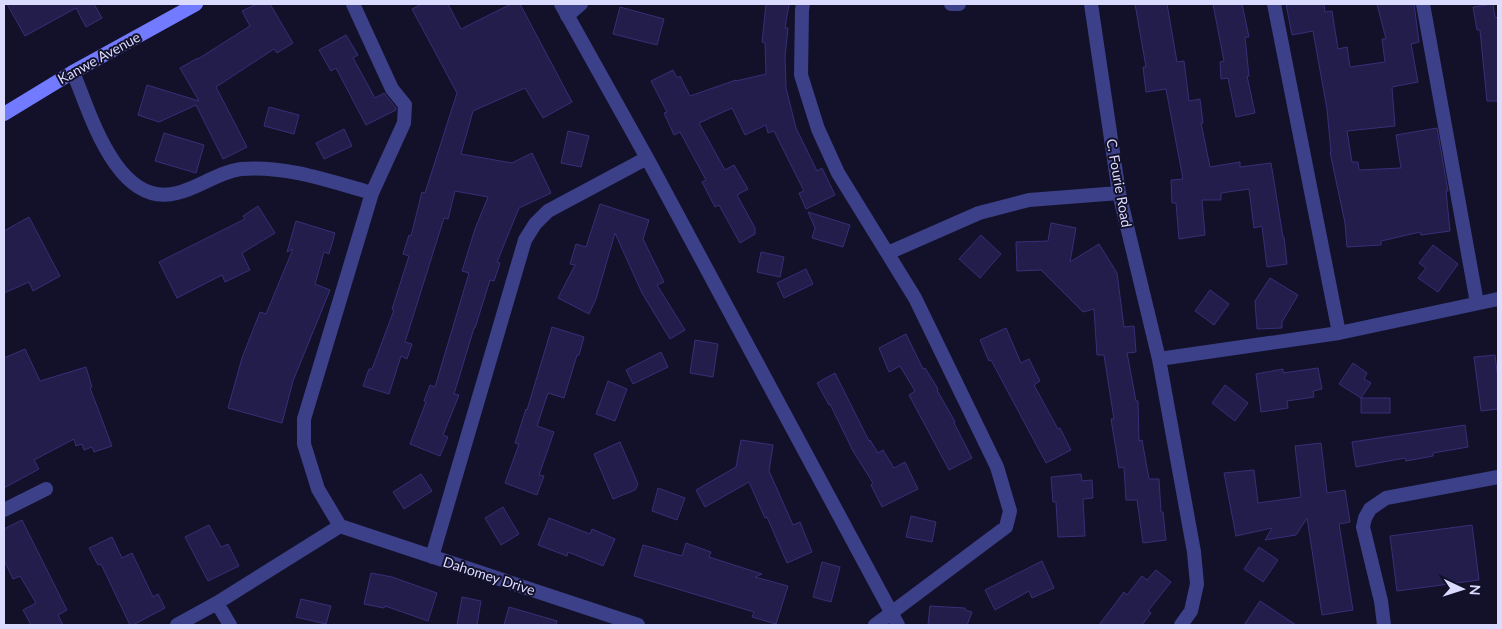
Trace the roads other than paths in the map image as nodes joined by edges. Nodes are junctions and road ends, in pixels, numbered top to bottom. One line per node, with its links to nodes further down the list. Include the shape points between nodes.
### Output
1 (196, 4): 11 (main road, Kanwe Avenue)
2 (353, 4): 14 (street, via 392,89 404,105 404,123)
3 (580, 4): 10 (street)
4 (803, 4): 16 (street, via 801,75 818,129 838,173)
5 (951, 4): 6 (street)
6 (959, 4)
7 (1091, 4): 15 (street, C. Fourie Road)
8 (1274, 4): 19 (street)
9 (1423, 4): 18 (street)
10 (564, 10): 13 (street)
11 (73, 72): 12 (main road, Kanwe Avenue); 14 (street, via 100,138 120,170 138,187 152,194 178,193 239,170 262,168)
12 (4, 114)
13 (647, 158): 25 (street, via 548,211 525,240); 27 (street)
14 (372, 193): 24 (street, via 304,419 304,444 318,489)
15 (1118, 194): 16 (street, via 1029,200 988,210); 20 (street, C. Fourie Road)
16 (888, 253): 27 (street, via 915,298 997,466 1010,511 1006,527)
17 (1498, 299): 18 (street)
18 (1477, 303): 19 (street)
19 (1338, 333): 20 (street)
20 (1159, 359): 32 (street, C. Fourie Road, via 1198,584 1191,611)
21 (1498, 477): 33 (street, via 1386,498 1370,509 1363,527)
22 (46, 489): 23 (street)
23 (4, 510)
24 (340, 526): 25 (street, Dahomey Drive); 26 (street)
25 (432, 557): 30 (street, Dahomey Drive)
26 (216, 602): 28 (street); 29 (street)
27 (895, 620): 31 (street)
28 (177, 625)
29 (230, 625)
30 (638, 625)
31 (875, 625)
32 (1181, 625)
33 (1384, 625)

